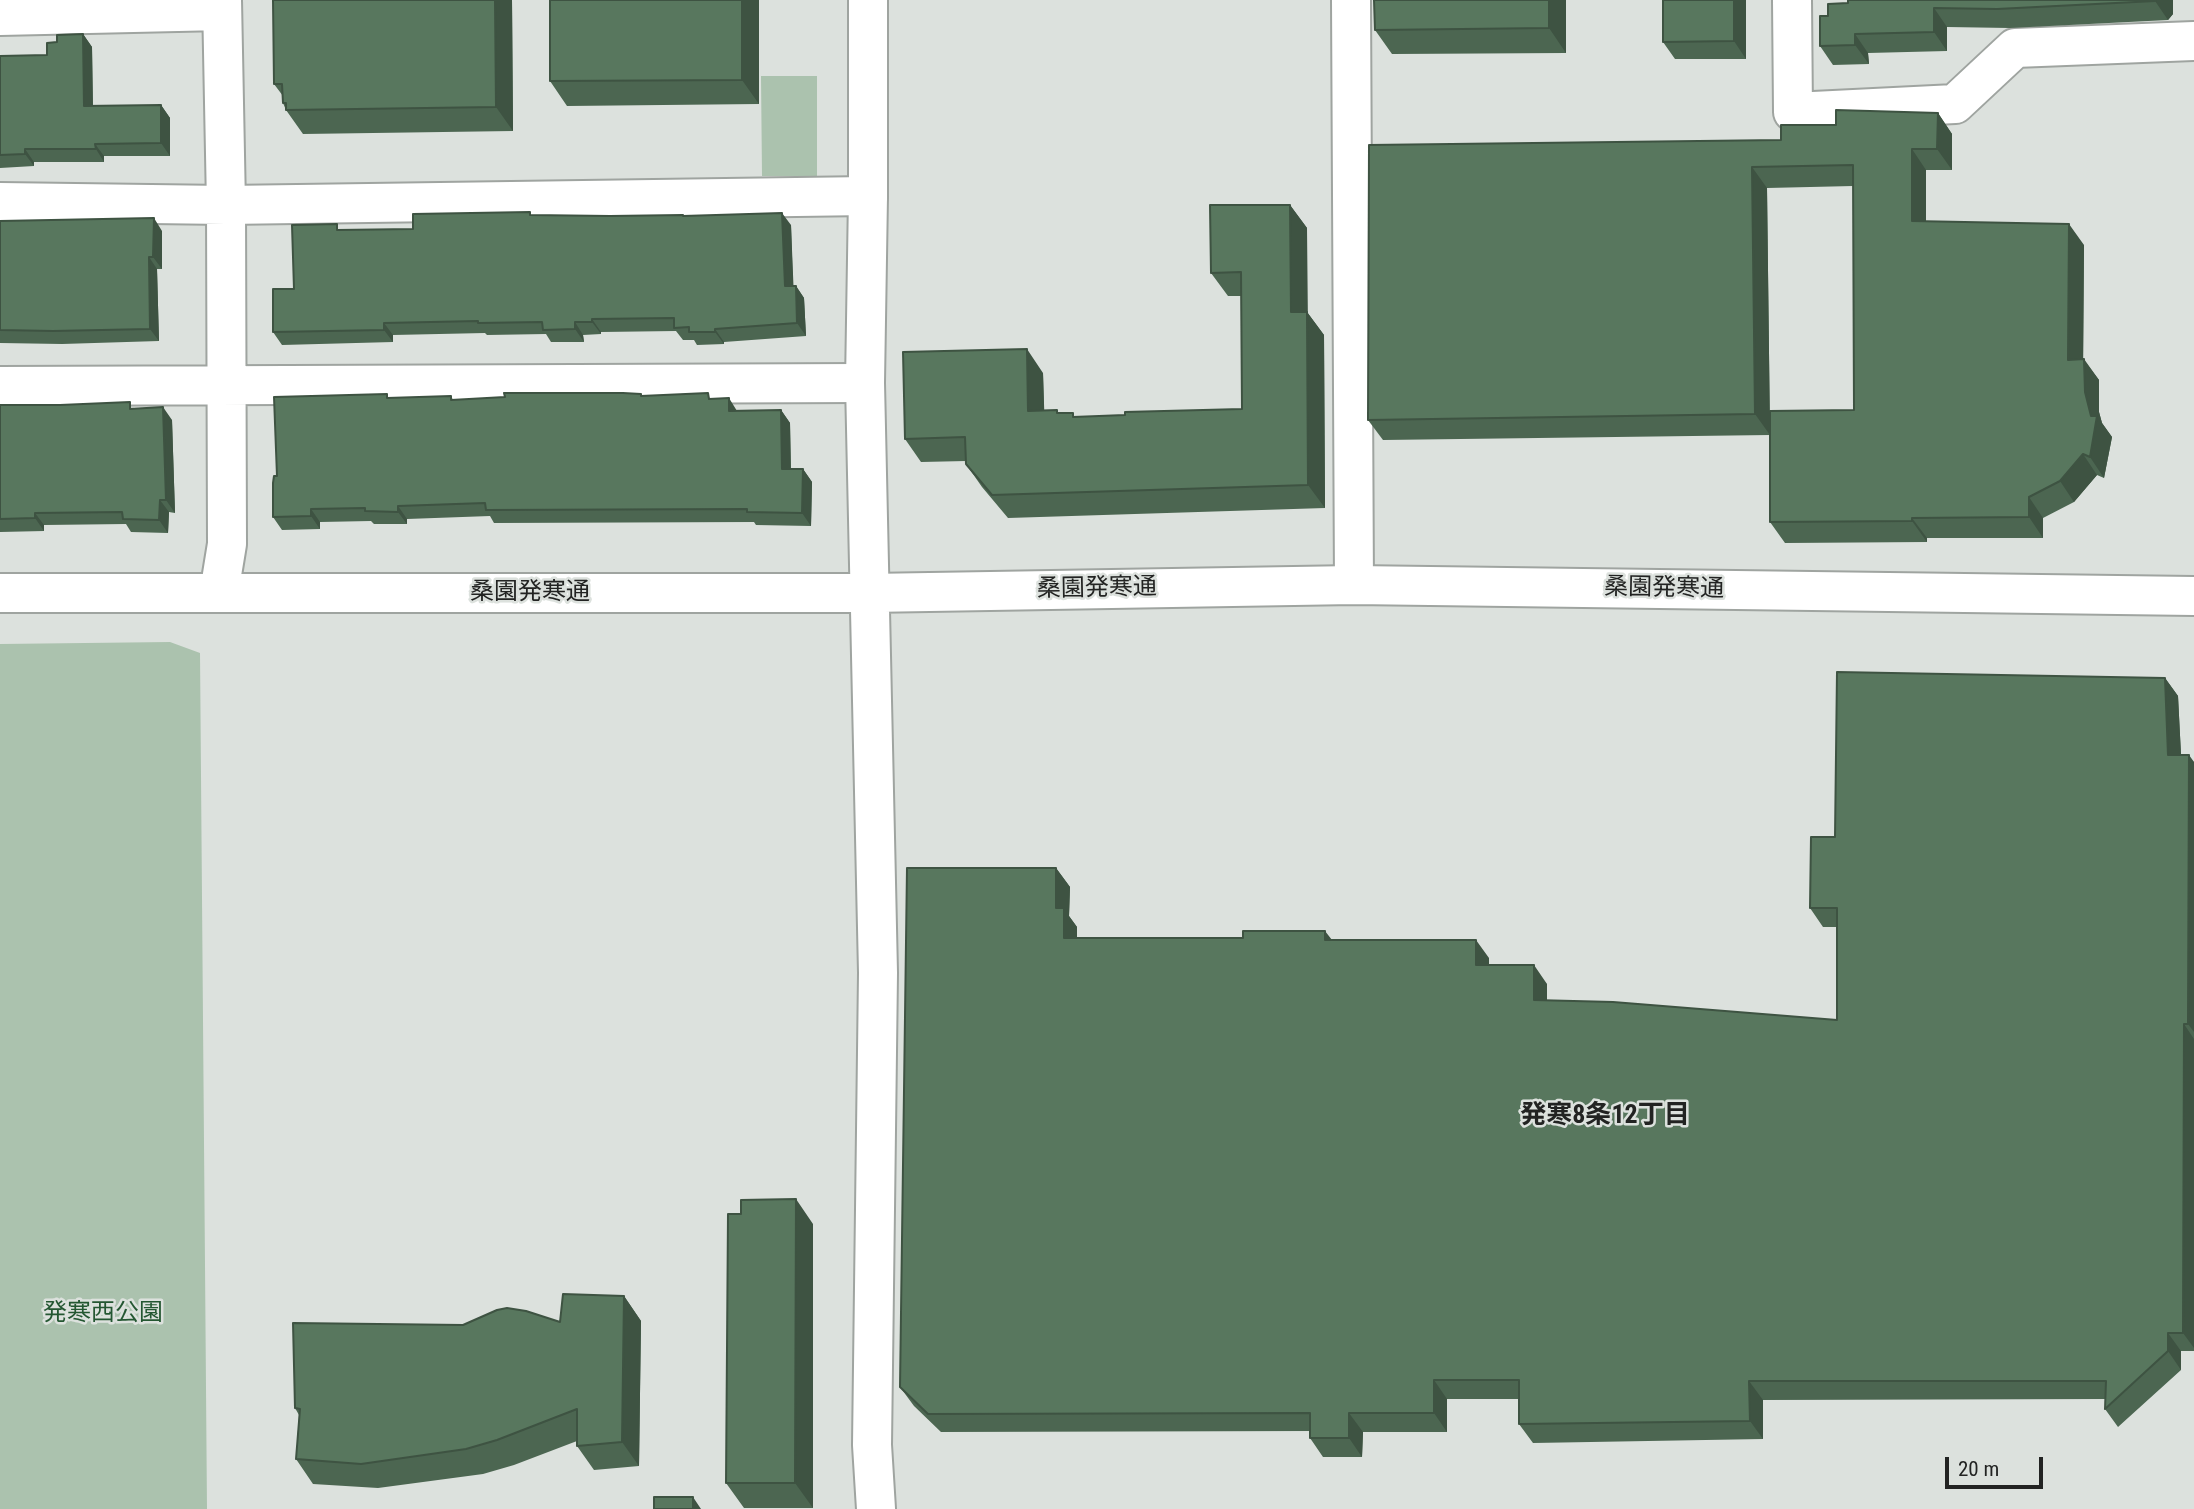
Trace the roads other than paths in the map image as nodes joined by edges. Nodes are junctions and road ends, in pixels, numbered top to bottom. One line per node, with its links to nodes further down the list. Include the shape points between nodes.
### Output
1 (868, 0): 7 (street)
2 (1351, 0): 13 (street)
3 (1792, 0): 6 (street, via 1793,112 1955,104 2015,48)
4 (222, 6): 5 (street); 9 (street)
5 (0, 16)
6 (2194, 41)
7 (868, 196): 9 (street); 10 (street)
8 (0, 202): 9 (street)
9 (226, 205): 12 (street)
10 (865, 383): 12 (street); 16 (street)
11 (0, 386): 12 (street)
12 (226, 386): 15 (street, via 227,544)
13 (1354, 585): 16 (street, 桑園発寒通); 17 (street, 桑園発寒通)
14 (0, 593): 15 (street, 桑園発寒通)
15 (219, 593): 16 (street, 桑園発寒通)
16 (869, 593): 18 (street, via 878,974 872,1445)
17 (2194, 596)
18 (876, 1509)

